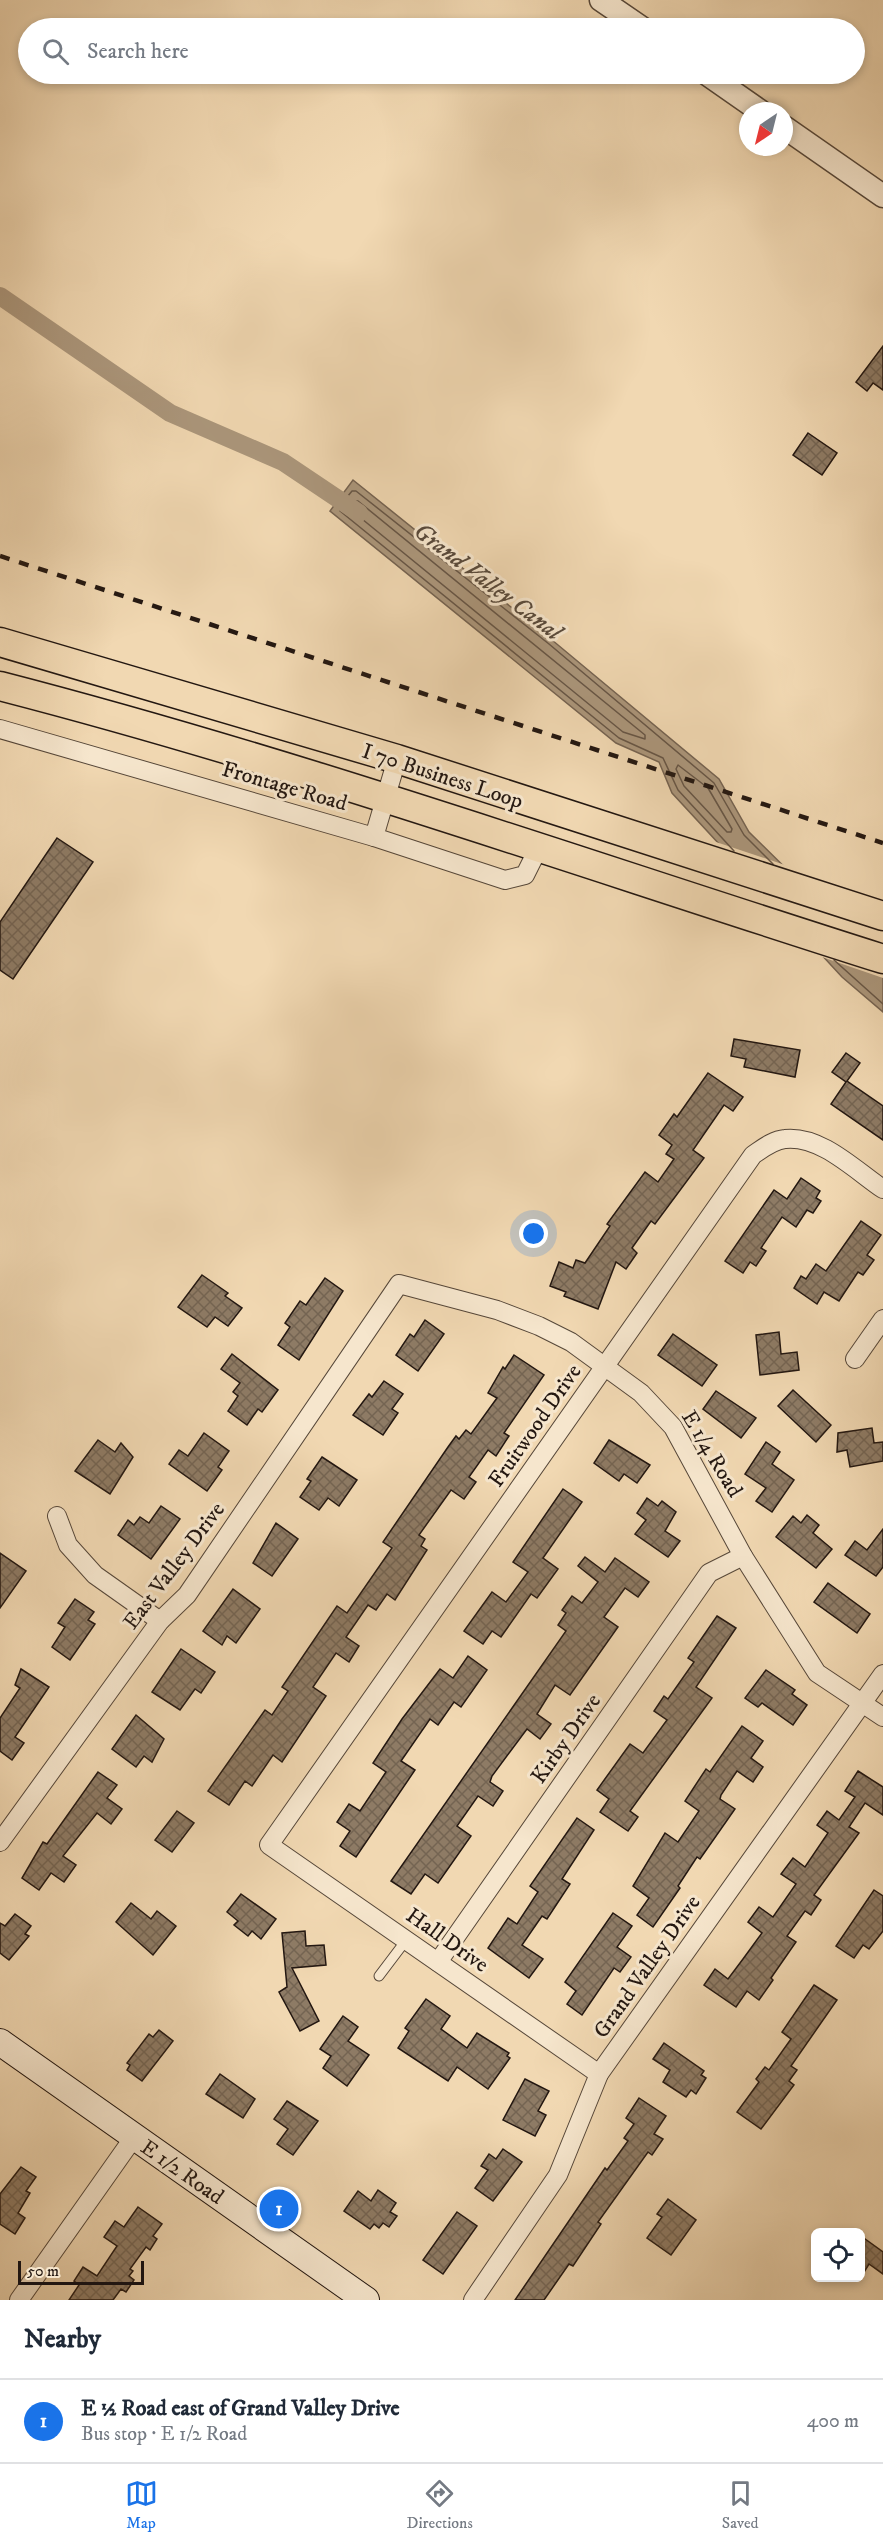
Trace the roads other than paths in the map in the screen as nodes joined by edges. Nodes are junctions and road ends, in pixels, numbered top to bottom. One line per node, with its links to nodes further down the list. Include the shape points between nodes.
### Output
1 (601, 0): 2 (street)
2 (627, 18)
3 (721, 84): 4 (street)
4 (747, 102)
5 (793, 133): 6 (street)
6 (883, 196)
7 (0, 642): 10 (main road, I 70 Business Loop)
8 (0, 686): 11 (main road, I 70 Business Loop)
9 (0, 729): 12 (street, Frontage Road)
10 (397, 759): 11 (street); 14 (main road, I 70 Business Loop)
11 (386, 798): 12 (street); 13 (main road, I 70 Business Loop)
12 (374, 837): 13 (street, Frontage Road, via 505,880 525,875)
13 (538, 849): 15 (main road, I 70 Business Loop)
14 (883, 916)
15 (883, 959)
16 (883, 1189): 20 (street, Fruitwood Drive, via 824,1148 802,1140 770,1143 753,1155)
17 (399, 1284): 20 (street, E 1/4 Road, via 497,1310 539,1326); 23 (street, East Valley Drive, via 187,1595)
18 (883, 1319): 19 (street)
19 (855, 1359)
20 (605, 1366): 22 (street, E 1/4 Road, via 641,1393 673,1426); 28 (street, Fruitwood Drive)
21 (57, 1516): 23 (street, via 68,1545 95,1575)
22 (743, 1556): 25 (street, E 1/4 Road, via 817,1672); 30 (street, Kirby Drive, via 709,1573)
23 (160, 1621): 27 (street, East Valley Drive)
24 (883, 1674): 25 (street, Grand Valley Drive)
25 (862, 1702): 26 (street, E 1/4 Road); 33 (street, Grand Valley Drive)
26 (883, 1717)
27 (0, 1842)
28 (269, 1845): 29 (street, Hall Drive)
29 (407, 1940): 30 (street, Hall Drive); 31 (lane)
30 (438, 1962): 33 (street, Hall Drive)
31 (379, 1976)
32 (0, 2042): 34 (main road, E 1/2 Road)
33 (599, 2074): 37 (street, Grand Valley Drive, via 558,2175)
34 (134, 2137): 35 (street); 36 (main road, E 1/2 Road)
35 (19, 2300)
36 (366, 2300)
37 (473, 2300)

